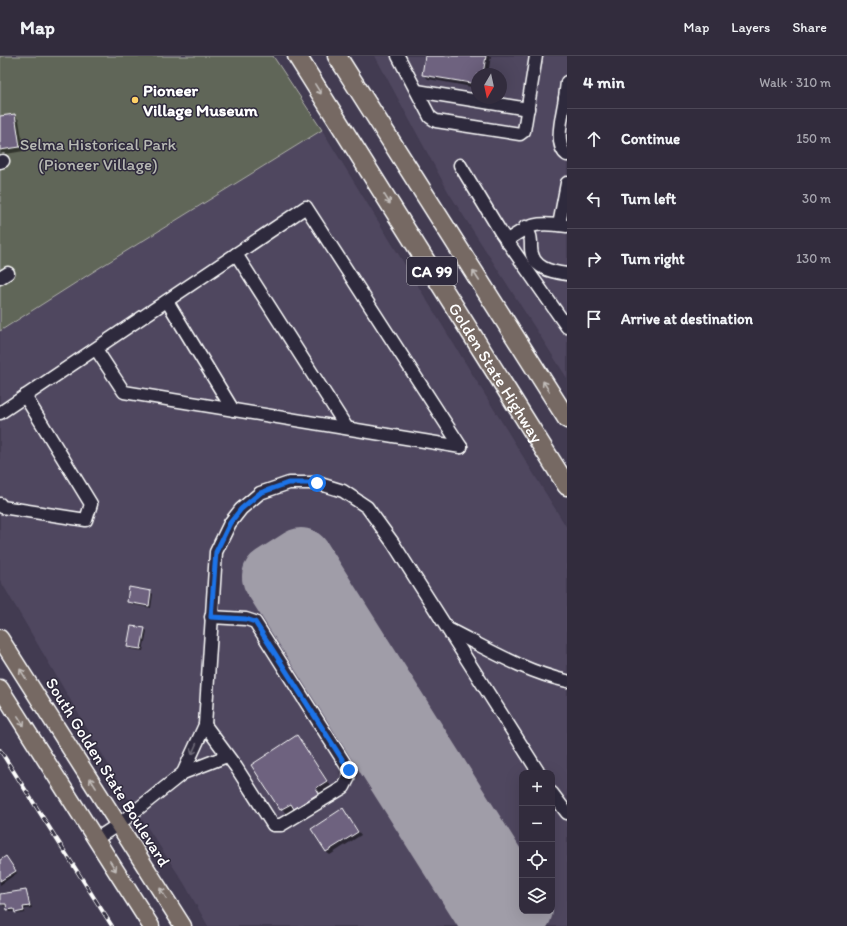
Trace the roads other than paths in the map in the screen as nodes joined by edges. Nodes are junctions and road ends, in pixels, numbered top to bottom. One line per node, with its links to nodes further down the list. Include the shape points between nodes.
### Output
1 (296, 56): 27 (highway, Golden State Highway / CA 99, one-way to 27)
2 (337, 56): 13 (highway, Golden State Highway / CA 99)
3 (352, 56): 13 (highway)
4 (536, 56): 9 (lane)
5 (402, 58): 7 (lane)
6 (567, 82): 8 (lane)
7 (417, 91): 9 (lane); 9 (lane, via 430,117 436,121 520,134 524,131)
8 (566, 98): 10 (lane, via 560,146)
9 (528, 109)
10 (567, 155)
11 (460, 165): 16 (lane)
12 (567, 183): 14 (lane)
13 (418, 186): 25 (highway, Golden State Highway / CA 99, one-way to 13)
14 (563, 225): 15 (lane, via 544,223)
15 (525, 227): 16 (lane); 18 (lane, via 530,234 532,253 538,265 551,272)
16 (506, 241): 20 (lane)
17 (236, 254): 19 (lane); 26 (lane); 26 (lane, via 306,207 461,447)
18 (567, 274)
19 (167, 301): 21 (lane); 23 (lane)
20 (567, 327)
21 (96, 349): 22 (lane); 23 (lane, via 124,392)
22 (25, 396): 24 (lane); 28 (lane, via 91,504 86,520 2,507)
23 (234, 410): 26 (lane)
24 (1, 411)
25 (567, 419)
26 (347, 428)
27 (567, 486)
28 (0, 504)
29 (211, 617): 30 (lane, via 216,552 230,523 241,509 260,493 288,483 317,483 343,491 367,507 393,543); 34 (lane); 35 (lane, via 255,622 349,770 348,779 344,787 281,825 272,825)
30 (447, 629): 32 (lane, via 508,659); 36 (lane)
31 (0, 638): 40 (main road, South Golden State Boulevard, one-way to 31)
32 (567, 681)
33 (0, 688): 41 (main road, one-way to 41)
34 (205, 725): 35 (lane); 37 (lane, one-way to 37)
35 (227, 756): 37 (lane)
36 (537, 770)
37 (183, 774): 40 (lane)
38 (555, 797): 39 (lane)
39 (567, 813)
40 (119, 824): 41 (lane); 43 (main road, South Golden State Boulevard, one-way to 40)
41 (96, 839): 42 (main road, one-way to 42)
42 (151, 926)
43 (183, 926)

